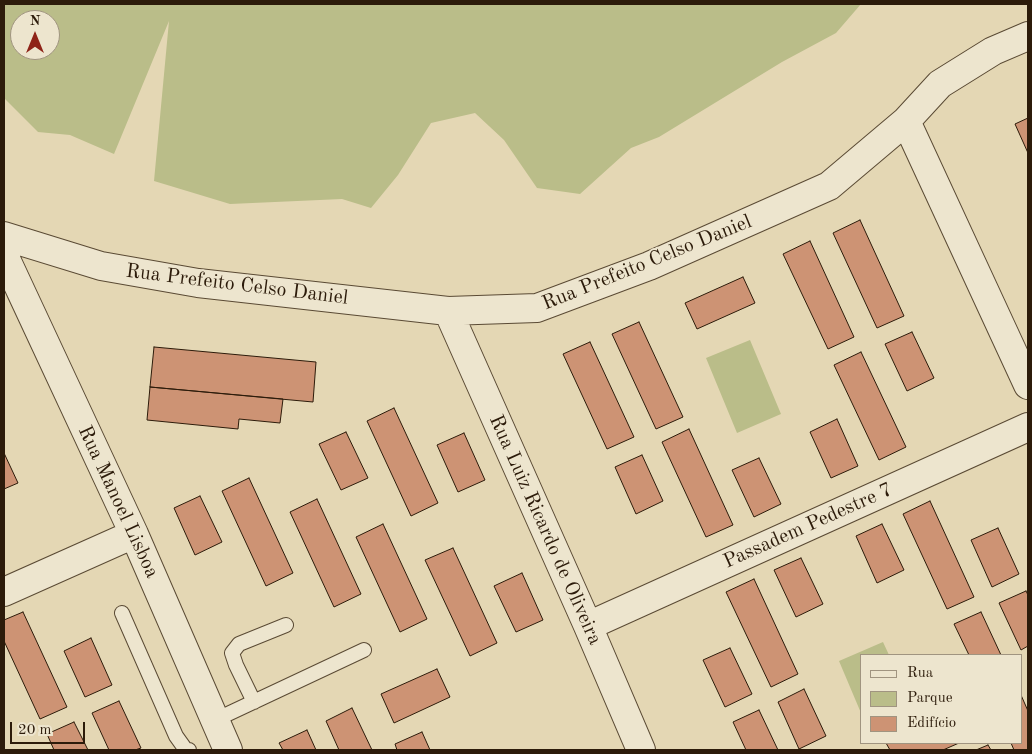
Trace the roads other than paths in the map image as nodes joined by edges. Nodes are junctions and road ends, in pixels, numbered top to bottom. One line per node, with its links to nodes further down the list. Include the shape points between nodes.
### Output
1 (1028, 36): 2 (street, Rua Prefeito Celso Daniel, via 993,51 940,84)
2 (906, 120): 5 (street, Rua Prefeito Celso Daniel, via 829,186 649,266 538,308); 6 (street)
3 (4, 236): 5 (street, Rua Prefeito Celso Daniel, via 101,266 198,283)
4 (4, 255): 8 (street, Rua Manoel Lisboa)
5 (448, 311): 12 (street, Rua Luiz Ricardo de Oliveira)
6 (1028, 385)
7 (1028, 427): 12 (street, Passadem Pedestre 7)
8 (134, 534): 9 (street); 15 (street, Rua Manoel Lisboa)
9 (4, 592)
10 (122, 613): 17 (lane, via 176,736)
11 (286, 625): 14 (lane, via 239,644 232,653)
12 (588, 626): 18 (street, Rua Luiz Ricardo de Oliveira)
13 (364, 650): 14 (lane)
14 (254, 702): 15 (lane)
15 (215, 720): 16 (street, Rua Manoel Lisboa)
16 (220, 748)
17 (188, 750)
18 (641, 750)

